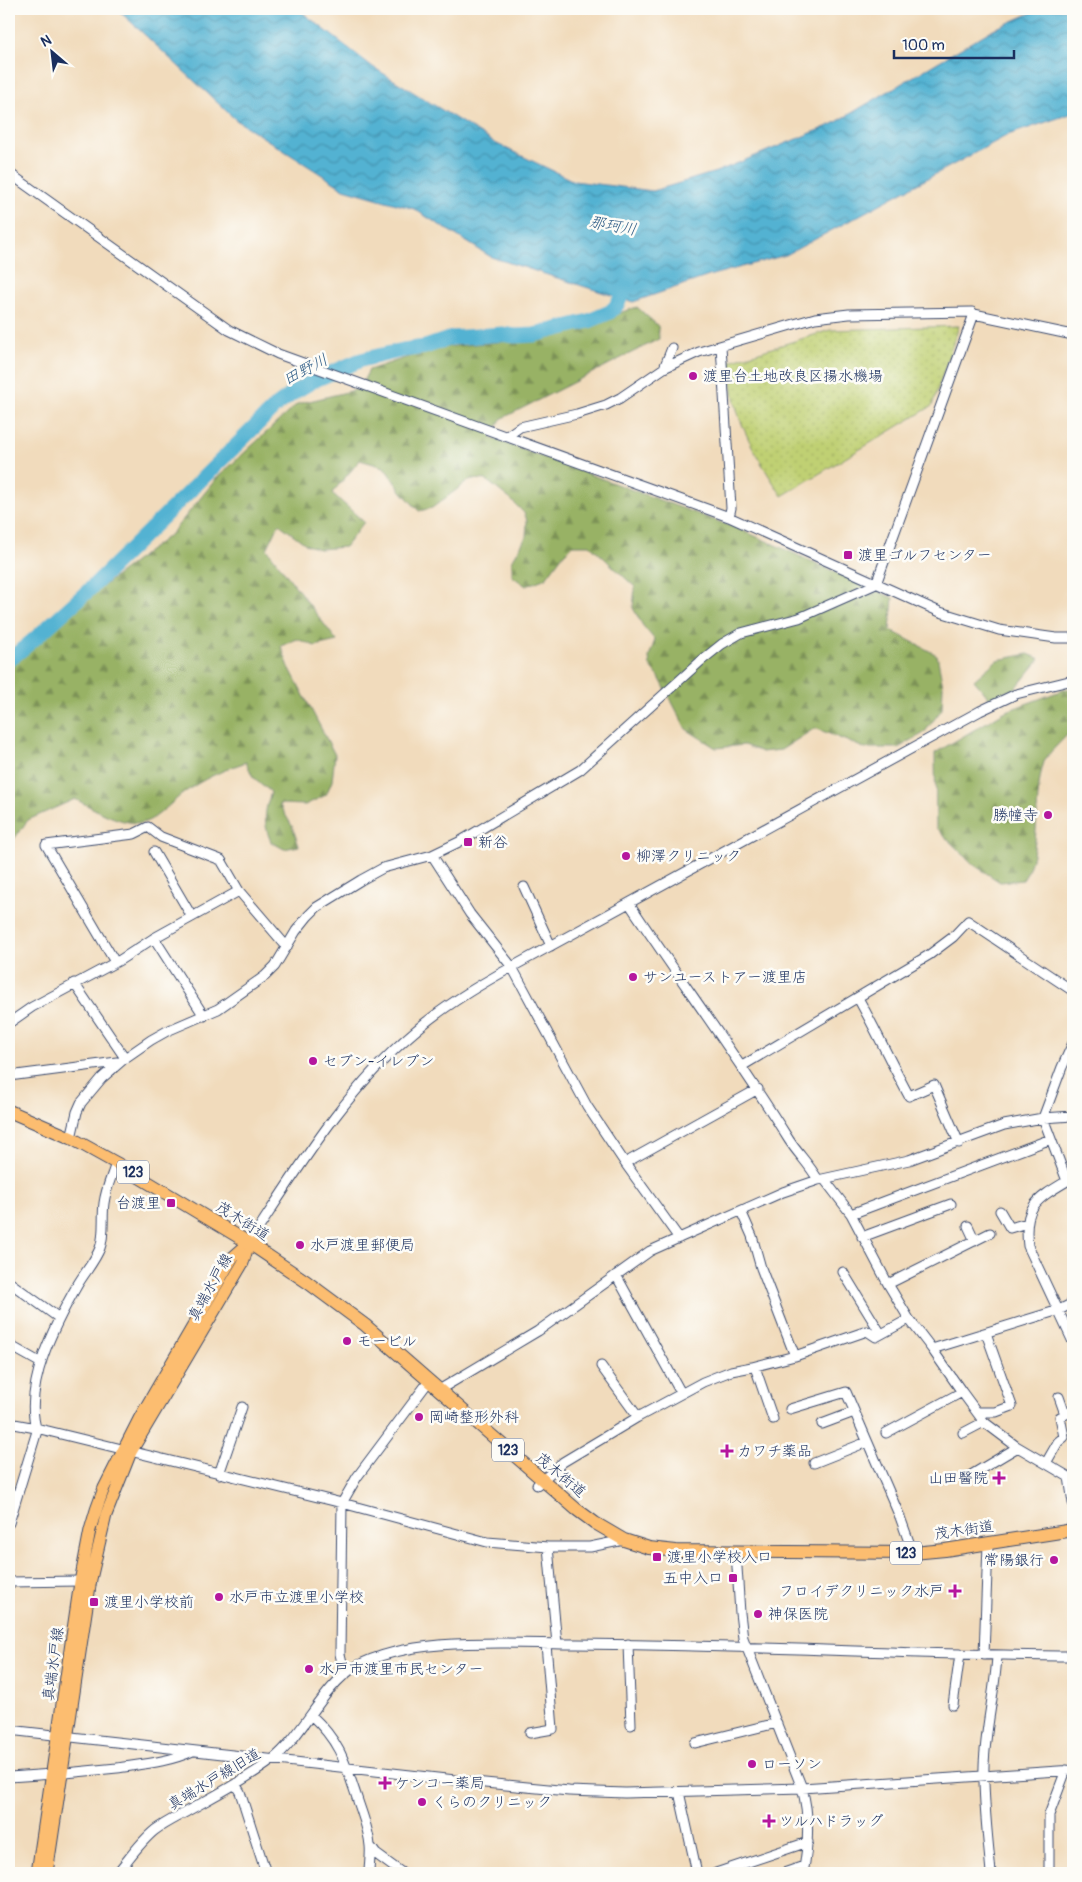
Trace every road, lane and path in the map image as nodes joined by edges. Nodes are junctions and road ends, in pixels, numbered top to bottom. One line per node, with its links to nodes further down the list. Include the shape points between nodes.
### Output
1 (9, 173): 7 (street, via 229,330 278,354)
2 (974, 314): 3 (street); 4 (street, via 859,314 815,318); 9 (street)
3 (1073, 335)
4 (721, 346): 6 (street); 8 (street)
5 (672, 348): 6 (street)
6 (664, 368): 7 (street, via 606,405 520,427)
7 (507, 436): 8 (street)
8 (729, 517): 9 (street)
9 (876, 584): 10 (street, via 940,612 999,630); 13 (street, via 799,618 741,633 722,644 580,770 459,842)
10 (1073, 638)
11 (1073, 680): 16 (street, via 1016,694 980,712)
12 (154, 852): 17 (street)
13 (432, 854): 20 (street, via 383,868 337,894 308,916); 22 (street, via 470,914)
14 (524, 887): 19 (street)
15 (240, 891): 17 (street); 20 (street); 21 (street, via 220,860 161,837 148,827 134,834 46,845)
16 (629, 903): 19 (street); 30 (street)
17 (192, 917): 18 (street)
18 (154, 938): 21 (street); 26 (street)
19 (551, 946): 22 (street)
20 (287, 947): 26 (street, via 266,976)
21 (116, 962): 23 (street)
22 (512, 967): 40 (street, via 587,1106); 52 (street, via 432,1017 380,1063 333,1119)
23 (74, 983): 27 (street); 29 (street)
24 (1073, 991): 25 (street, via 968,921 954,937)
25 (858, 998): 30 (street); 38 (street, via 909,1096 934,1085)
26 (204, 1016): 29 (street, via 167,1030)
27 (9, 1023)
28 (1073, 1043): 35 (street)
29 (122, 1061): 31 (street); 36 (street, via 81,1103)
30 (742, 1066): 32 (street)
31 (9, 1076)
32 (758, 1089): 40 (street); 41 (street, via 793,1146)
33 (9, 1111): 36 (highway, 茂木街道 / 123)
34 (1073, 1116): 35 (street)
35 (1044, 1118): 37 (street); 38 (street, via 1004,1125)
36 (71, 1138): 39 (highway, 茂木街道 / 123)
37 (1051, 1139): 45 (street); 46 (street, via 1067,1181 1041,1196 1034,1204)
38 (959, 1142): 41 (street, via 909,1160)
39 (116, 1163): 52 (highway, 茂木街道 / 123); 59 (street, via 104,1202 101,1246)
40 (625, 1163): 50 (street)
41 (821, 1179): 43 (street); 45 (street)
42 (951, 1204): 49 (street)
43 (741, 1211): 50 (street); 66 (street)
44 (1000, 1211): 46 (street, via 1010,1228)
45 (851, 1214): 49 (street)
46 (1027, 1223): 58 (street, via 1028,1246)
47 (968, 1226): 51 (street)
48 (990, 1233): 51 (street)
49 (862, 1237): 56 (street)
50 (679, 1238): 54 (street, via 650,1251)
51 (975, 1241): 56 (street)
52 (248, 1243): 70 (highway, 茂木街道 / 123, via 365,1325); 90 (main road, 真端水戸線, via 243,1263)
53 (843, 1272): 62 (street)
54 (616, 1275): 71 (street, via 538,1331); 73 (street)
55 (9, 1282): 59 (street)
56 (888, 1284): 60 (street)
57 (1073, 1303): 58 (street)
58 (1059, 1310): 61 (street); 63 (street)
59 (59, 1318): 67 (street)
60 (909, 1319): 62 (street); 65 (street)
61 (986, 1333): 65 (street); 78 (street, via 1012,1406 996,1412)
62 (881, 1334): 66 (street, via 876,1337 867,1331)
63 (1073, 1342)
64 (9, 1345): 67 (street)
65 (932, 1349): 72 (street)
66 (795, 1356): 69 (street)
67 (42, 1363): 85 (street, via 34,1389)
68 (601, 1366): 80 (street)
69 (755, 1366): 73 (street, via 719,1375); 81 (street)
70 (429, 1381): 71 (highway, 茂木街道 / 123); 96 (street, via 357,1477)
71 (439, 1390): 95 (highway, 茂木街道 / 123)
72 (962, 1392): 78 (street); 86 (street)
73 (681, 1393): 80 (street)
74 (1059, 1397): 79 (street)
75 (242, 1407): 93 (street)
76 (790, 1409): 77 (street, via 846,1392)
77 (854, 1412): 84 (street); 88 (street)
78 (977, 1412): 82 (street)
79 (1069, 1413): 92 (street, via 1060,1417 1064,1437)
80 (638, 1417): 95 (street, via 563,1462)
81 (773, 1419)
82 (984, 1422): 87 (street); 89 (street)
83 (9, 1423): 85 (street)
84 (822, 1424)
85 (36, 1428): 90 (street); 98 (street)
86 (886, 1433)
87 (963, 1433)
88 (867, 1442): 91 (street); 104 (street)
89 (1018, 1447): 92 (street); 94 (street)
90 (127, 1451): 93 (street); 105 (main road, 真端水戸線, via 104,1488 96,1510); 122 (main road, 真端水戸線, via 99,1539)
91 (814, 1463)
92 (1046, 1463): 97 (street, via 1069,1477)
93 (219, 1474): 96 (street)
94 (971, 1475)
95 (540, 1482): 100 (highway, 茂木街道 / 123)
96 (342, 1503): 102 (street, via 487,1542); 115 (street, via 340,1654)
97 (1073, 1503)
98 (9, 1523)
99 (1073, 1530): 101 (highway, 茂木街道 / 123)
100 (624, 1540): 102 (street, via 590,1547); 103 (highway, 茂木街道 / 123, via 662,1550)
101 (988, 1544): 104 (highway, 茂木街道 / 123); 112 (street)
102 (548, 1547): 108 (street)
103 (736, 1552): 104 (highway, 茂木街道 / 123); 110 (street, via 740,1619)
104 (913, 1554)
105 (80, 1581): 106 (street); 122 (main road, 真端水戸線)
106 (9, 1582)
107 (546, 1644): 108 (street); 115 (street, via 442,1645 414,1649 386,1655); 121 (street, via 553,1728)
108 (557, 1644): 109 (street)
109 (628, 1644): 110 (street); 119 (street)
110 (746, 1648): 111 (street); 118 (street)
111 (960, 1654): 112 (street); 116 (street)
112 (984, 1655): 113 (street)
113 (997, 1656): 114 (street); 130 (street)
114 (1073, 1656)
115 (345, 1675): 117 (street, 真端水戸線旧道)
116 (953, 1705)
117 (311, 1715): 125 (street, 真端水戸線旧道); 126 (street, via 330,1734)
118 (777, 1723): 123 (street); 132 (street)
119 (631, 1725)
120 (9, 1730): 122 (street)
121 (530, 1732)
122 (62, 1736): 124 (street); 128 (main road, 真端水戸線)
123 (695, 1743)
124 (193, 1751): 125 (street); 128 (street, via 157,1763)
125 (273, 1759): 126 (street); 131 (street, 真端水戸線旧道)
126 (348, 1769): 133 (street, via 569,1791); 135 (street)
127 (1069, 1770): 130 (street); 147 (street, via 1048,1815)
128 (56, 1775): 129 (street); 137 (main road, 真端水戸線); 138 (main road, 真端水戸線)
129 (9, 1776)
130 (984, 1776): 132 (street); 146 (street)
131 (235, 1784): 139 (street, 真端水戸線旧道, via 154,1831); 140 (street)
132 (802, 1788): 133 (street); 134 (street, via 809,1820)
133 (679, 1792): 143 (street)
134 (808, 1842): 136 (street); 144 (street)
135 (371, 1848): 141 (street); 142 (street)
136 (804, 1870): 145 (street)
137 (37, 1873)
138 (46, 1873)
139 (117, 1873)
140 (266, 1873)
141 (369, 1873)
142 (402, 1873)
143 (697, 1873)
144 (716, 1873)
145 (784, 1873)
146 (991, 1873)
147 (1049, 1873)

